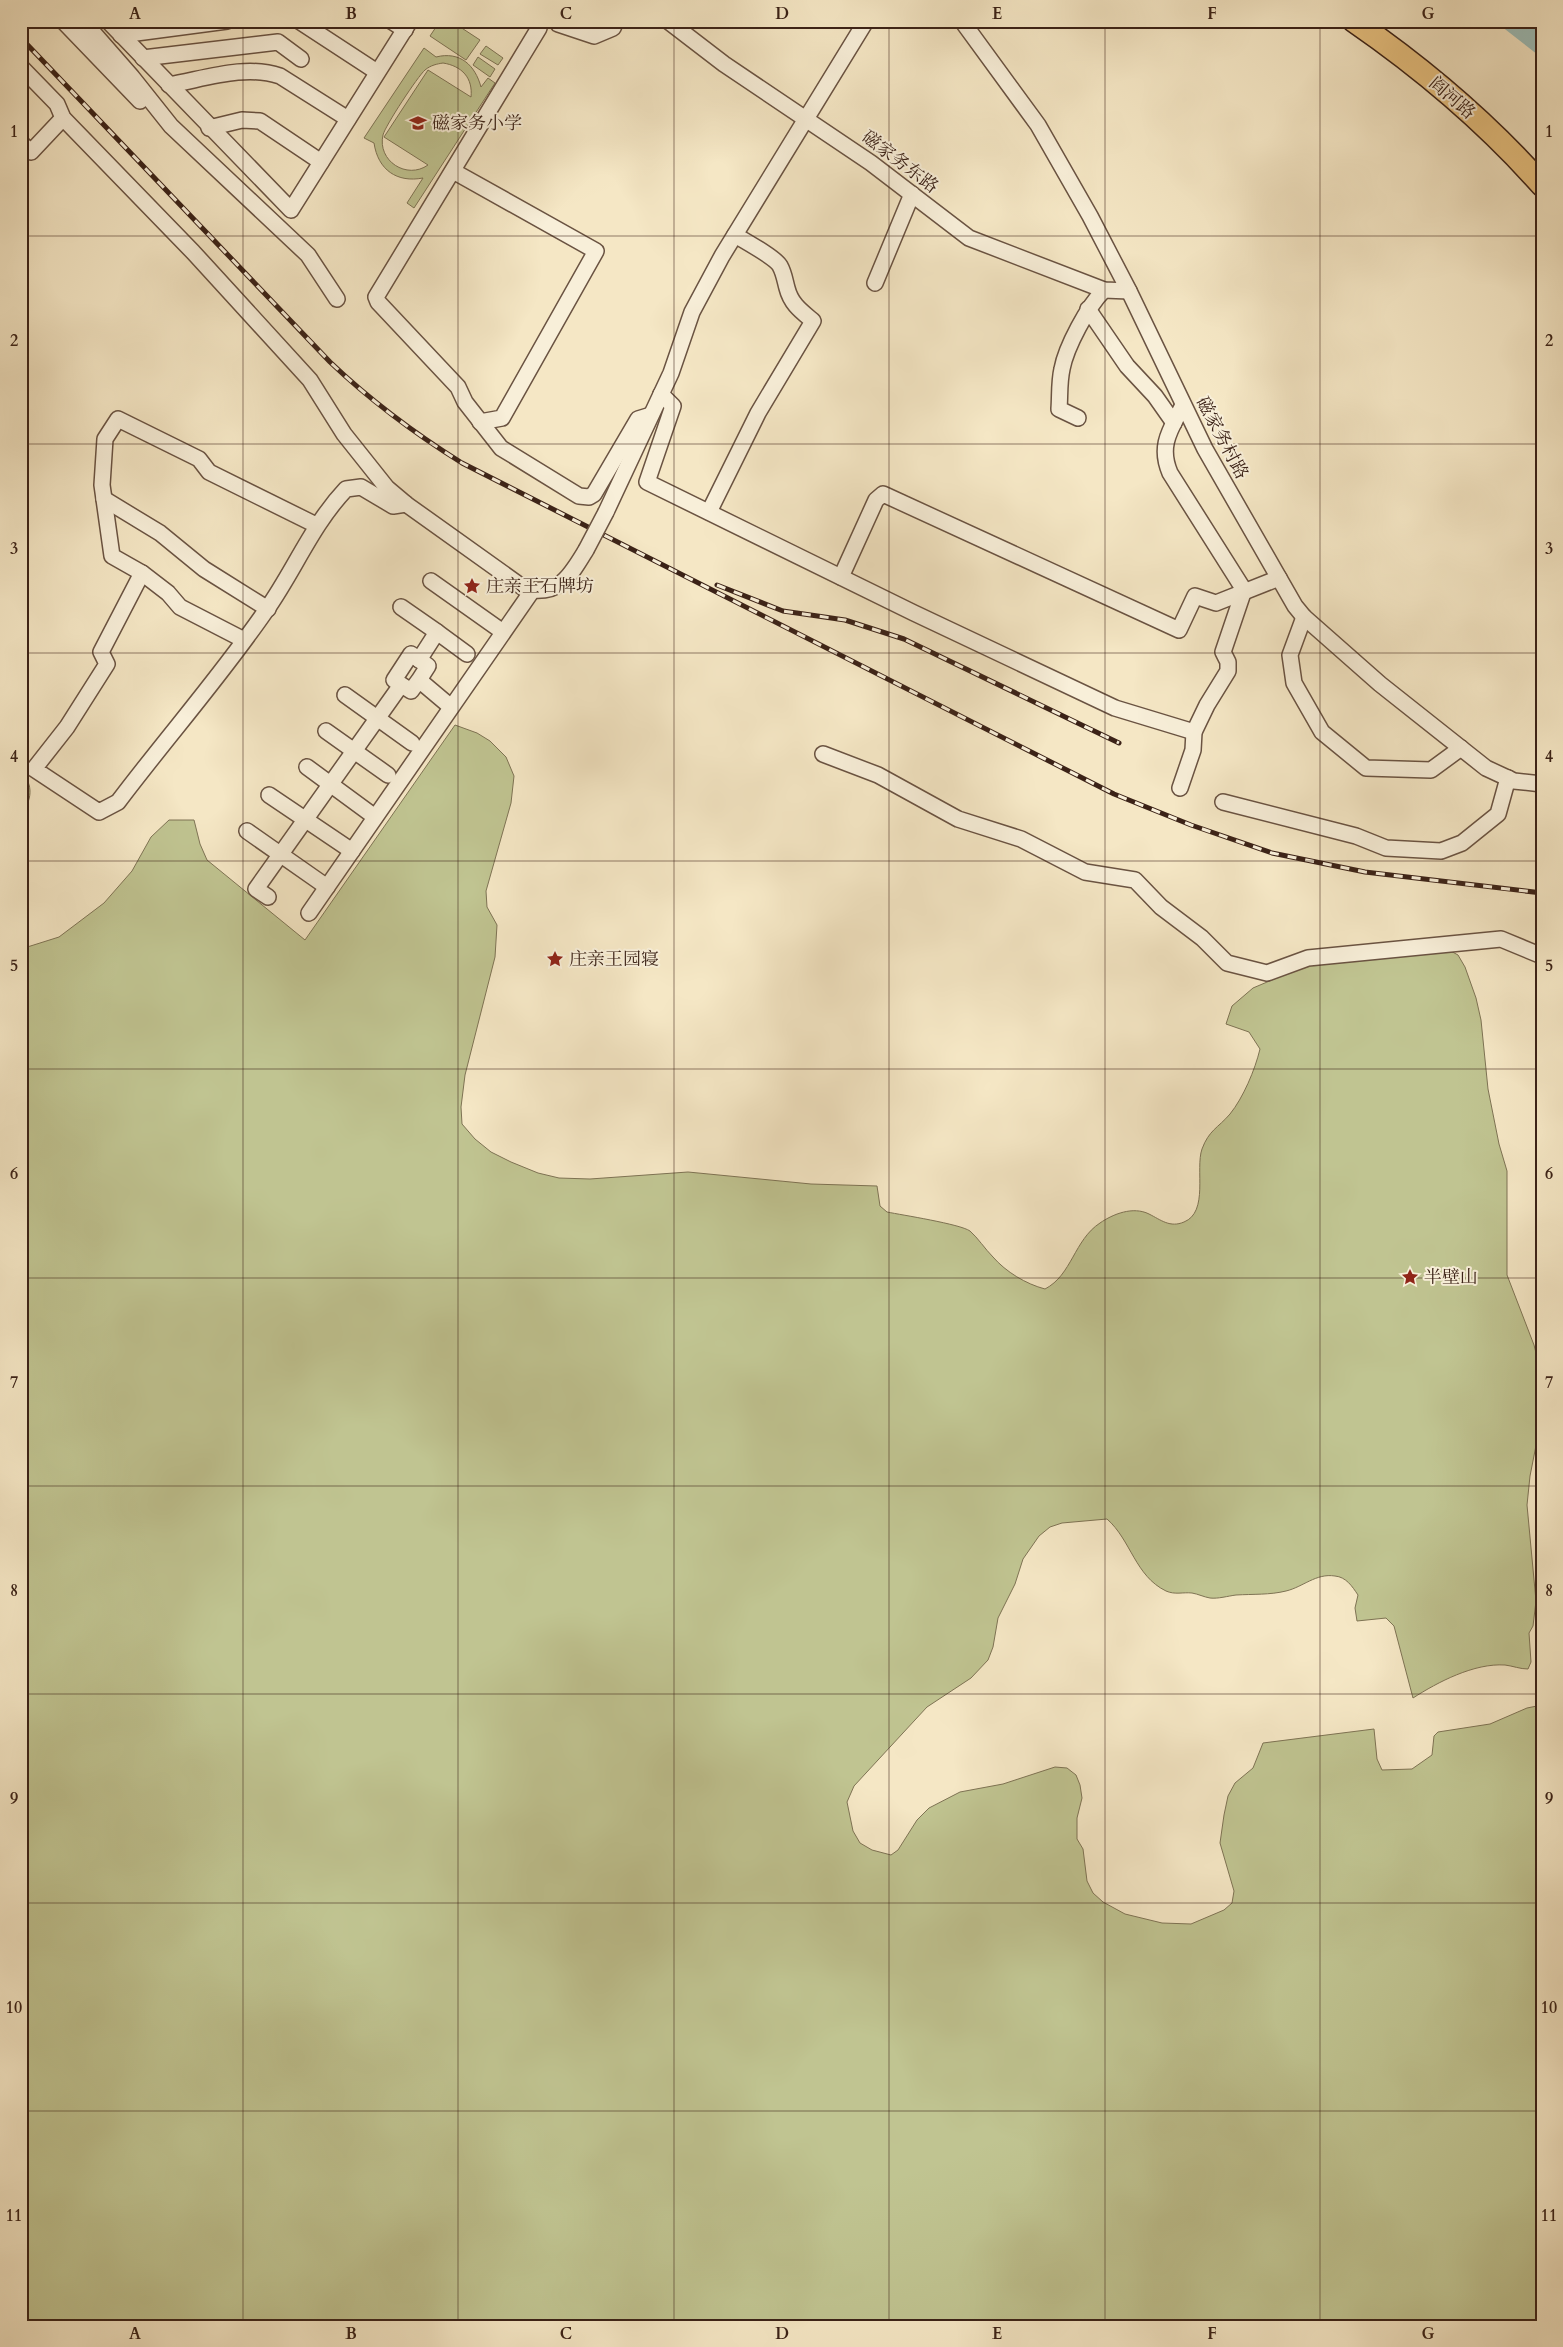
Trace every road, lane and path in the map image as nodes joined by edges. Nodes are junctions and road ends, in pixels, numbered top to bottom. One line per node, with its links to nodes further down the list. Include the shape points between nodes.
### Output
1 (63, 21): 24 (street, via 158,119)
2 (82, 21): 24 (street)
3 (108, 21): 15 (street)
4 (227, 21): 15 (street)
5 (299, 21): 19 (street)
6 (391, 21): 13 (street)
7 (616, 21): 12 (street, via 613,28 594,36)
8 (668, 21): 23 (street, 磁家务东路, via 724,64)
9 (962, 21): 34 (street, 磁家务村路, via 1038,125)
10 (1354, 21): 29 (highway, 阎河路, via 1459,103)
11 (860, 23): 23 (street)
12 (558, 24)
13 (407, 26): 19 (street)
14 (540, 28): 28 (street)
15 (121, 35): 16 (street)
16 (143, 58): 17 (street, via 278,42); 20 (street)
17 (301, 59)
18 (21, 67): 21 (street, via 56,104)
19 (378, 72): 22 (street)
20 (169, 86): 22 (street, via 250,70 268,72 280,76); 25 (street)
21 (63, 118): 26 (street, via 31,152); 44 (street, via 310,380 344,434 387,488)
22 (348, 119): 27 (street)
23 (808, 119): 30 (street, 磁家务东路); 31 (street)
24 (172, 126): 35 (street, via 308,255)
25 (209, 128): 27 (street, via 242,120 260,121); 27 (street, via 291,210)
26 (21, 143)
27 (321, 162)
28 (453, 170): 41 (street, via 376,297 458,387); 41 (street, via 596,251 502,418)
29 (1542, 185)
30 (912, 194): 32 (street); 33 (street, 磁家务东路, via 970,238)
31 (735, 235): 37 (street, via 692,312); 45 (street, via 780,264 795,306 813,321 758,413)
32 (875, 283)
33 (1104, 290): 34 (street, 磁家务东路); 36 (street)
34 (1129, 291): 38 (street, 磁家务村路)
35 (337, 299)
36 (1088, 309): 40 (street, via 1062,368 1059,409); 42 (street)
37 (661, 394): 39 (street); 45 (street, via 673,406 647,482)
38 (1183, 404): 42 (street); 49 (street, 磁家务村路)
39 (651, 415): 41 (street, via 638,419 590,497 579,496 502,448); 52 (street, bridge, via 606,512 568,579 549,590)
40 (1078, 418)
41 (480, 422)
42 (1174, 423): 51 (street, via 1166,438 1164,460)
43 (104, 499): 46 (street, via 105,439 118,419 199,459 209,472); 47 (street, via 112,556); 54 (street, via 160,533 212,575)
44 (406, 504): 46 (street, via 393,506 361,487 346,489); 52 (street)
45 (709, 512): 48 (street)
46 (316, 525): 54 (street)
47 (142, 573): 58 (street, via 180,607); 58 (street, via 101,652 107,664 67,727 34,769 100,812 118,802)
48 (841, 577): 51 (street, via 876,500 883,494 1178,630 1195,596 1216,603); 67 (street, via 1115,708)
49 (1279, 578): 51 (street); 55 (street, 磁家务村路)
50 (431, 581): 57 (street)
51 (1244, 590): 67 (street, via 1223,652 1228,671)
52 (532, 591): 57 (street)
53 (401, 607): 56 (street)
54 (268, 609): 58 (street)
55 (1304, 618): 69 (street, 磁家务村路, via 1380,684); 69 (street, via 1290,655 1294,683 1322,732 1366,768 1431,770)
56 (437, 632): 59 (street); 60 (street)
57 (503, 632): 64 (street)
58 (244, 640)
59 (468, 654)
60 (418, 660): 61 (street, via 428,666); 62 (street, via 410,654 394,680)
61 (418, 680): 62 (street, via 411,691); 64 (street)
62 (401, 685): 65 (street)
63 (344, 695): 65 (street)
64 (451, 706): 80 (street)
65 (377, 718): 68 (street); 70 (street)
66 (326, 731): 70 (street)
67 (1194, 732): 77 (street, via 1193,750)
68 (412, 742)
69 (1462, 748): 74 (street, 磁家务村路, via 1486,768)
70 (354, 751): 73 (street); 75 (street)
71 (823, 754): 88 (street, via 878,775 958,819 1021,839 1085,872 1135,880 1161,908 1202,938 1228,963 1268,973 1308,958 1501,939)
72 (306, 767): 75 (street)
73 (388, 775)
74 (1508, 778): 76 (street, 磁家务村路); 79 (street, via 1498,814 1462,843 1441,851 1386,848 1356,836)
75 (330, 784): 80 (street); 81 (street)
76 (1542, 784)
77 (1180, 788)
78 (268, 795): 81 (street)
79 (1223, 802)
80 (375, 817): 83 (street)
81 (305, 820): 83 (street); 84 (street)
82 (247, 831): 84 (street)
83 (352, 851): 85 (street)
84 (280, 854): 85 (street); 86 (street, via 256,889)
85 (326, 887): 87 (street)
86 (268, 897)
87 (309, 913)
88 (1542, 956)

